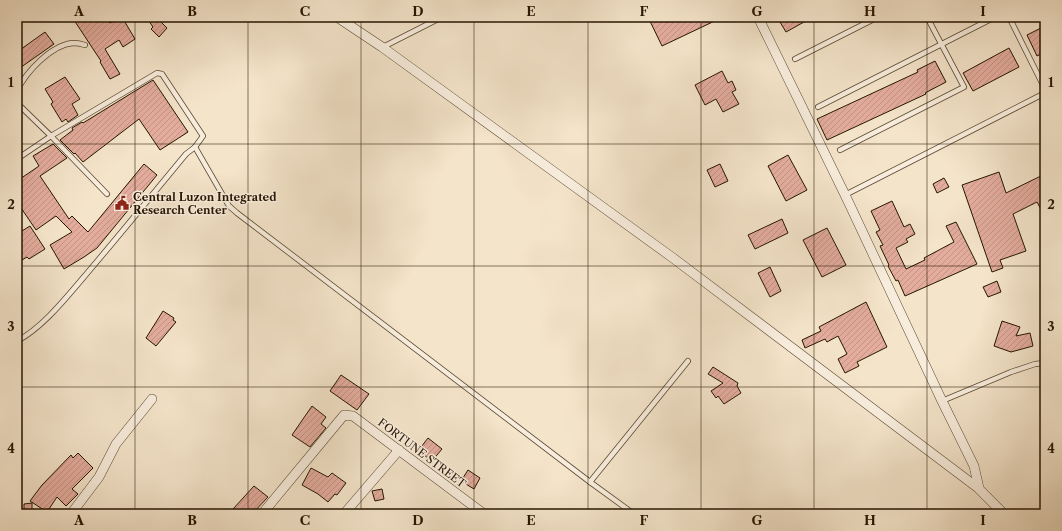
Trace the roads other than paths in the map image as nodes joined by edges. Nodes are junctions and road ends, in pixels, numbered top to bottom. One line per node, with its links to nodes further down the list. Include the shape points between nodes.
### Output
1 (337, 17): 10 (street)
2 (442, 17): 10 (lane)
3 (758, 17): 22 (street)
4 (878, 17): 11 (lane)
5 (927, 17): 8 (lane)
6 (996, 17): 8 (lane)
7 (1009, 17): 12 (lane)
8 (941, 44): 16 (lane); 19 (lane, via 964,87)
9 (85, 45): 13 (lane, via 73,43 49,54 24,78)
10 (382, 47): 30 (street, via 673,258)
11 (794, 59)
12 (1045, 89)
13 (17, 91)
14 (1045, 93): 22 (lane)
15 (17, 103): 17 (lane)
16 (818, 107)
17 (51, 136): 18 (lane, via 160,73 203,136); 20 (lane); 21 (lane)
18 (195, 146): 23 (lane, via 69,294 36,327); 29 (lane, via 229,206)
19 (840, 150)
20 (17, 159)
21 (107, 194)
22 (845, 195): 27 (street)
23 (17, 341)
24 (688, 361): 29 (lane)
25 (1045, 363): 27 (lane, via 1011,372)
26 (152, 399): 31 (street, via 116,444 99,477)
27 (942, 401): 30 (street, via 974,466)
28 (398, 450): 32 (street, FORTUNE STREET, via 353,416 344,415); 33 (street); 34 (street, FORTUNE STREET)
29 (590, 482): 35 (lane)
30 (979, 488): 36 (street)
31 (71, 514)
32 (262, 514)
33 (344, 514)
34 (484, 514)
35 (634, 514)
36 (1004, 514)

